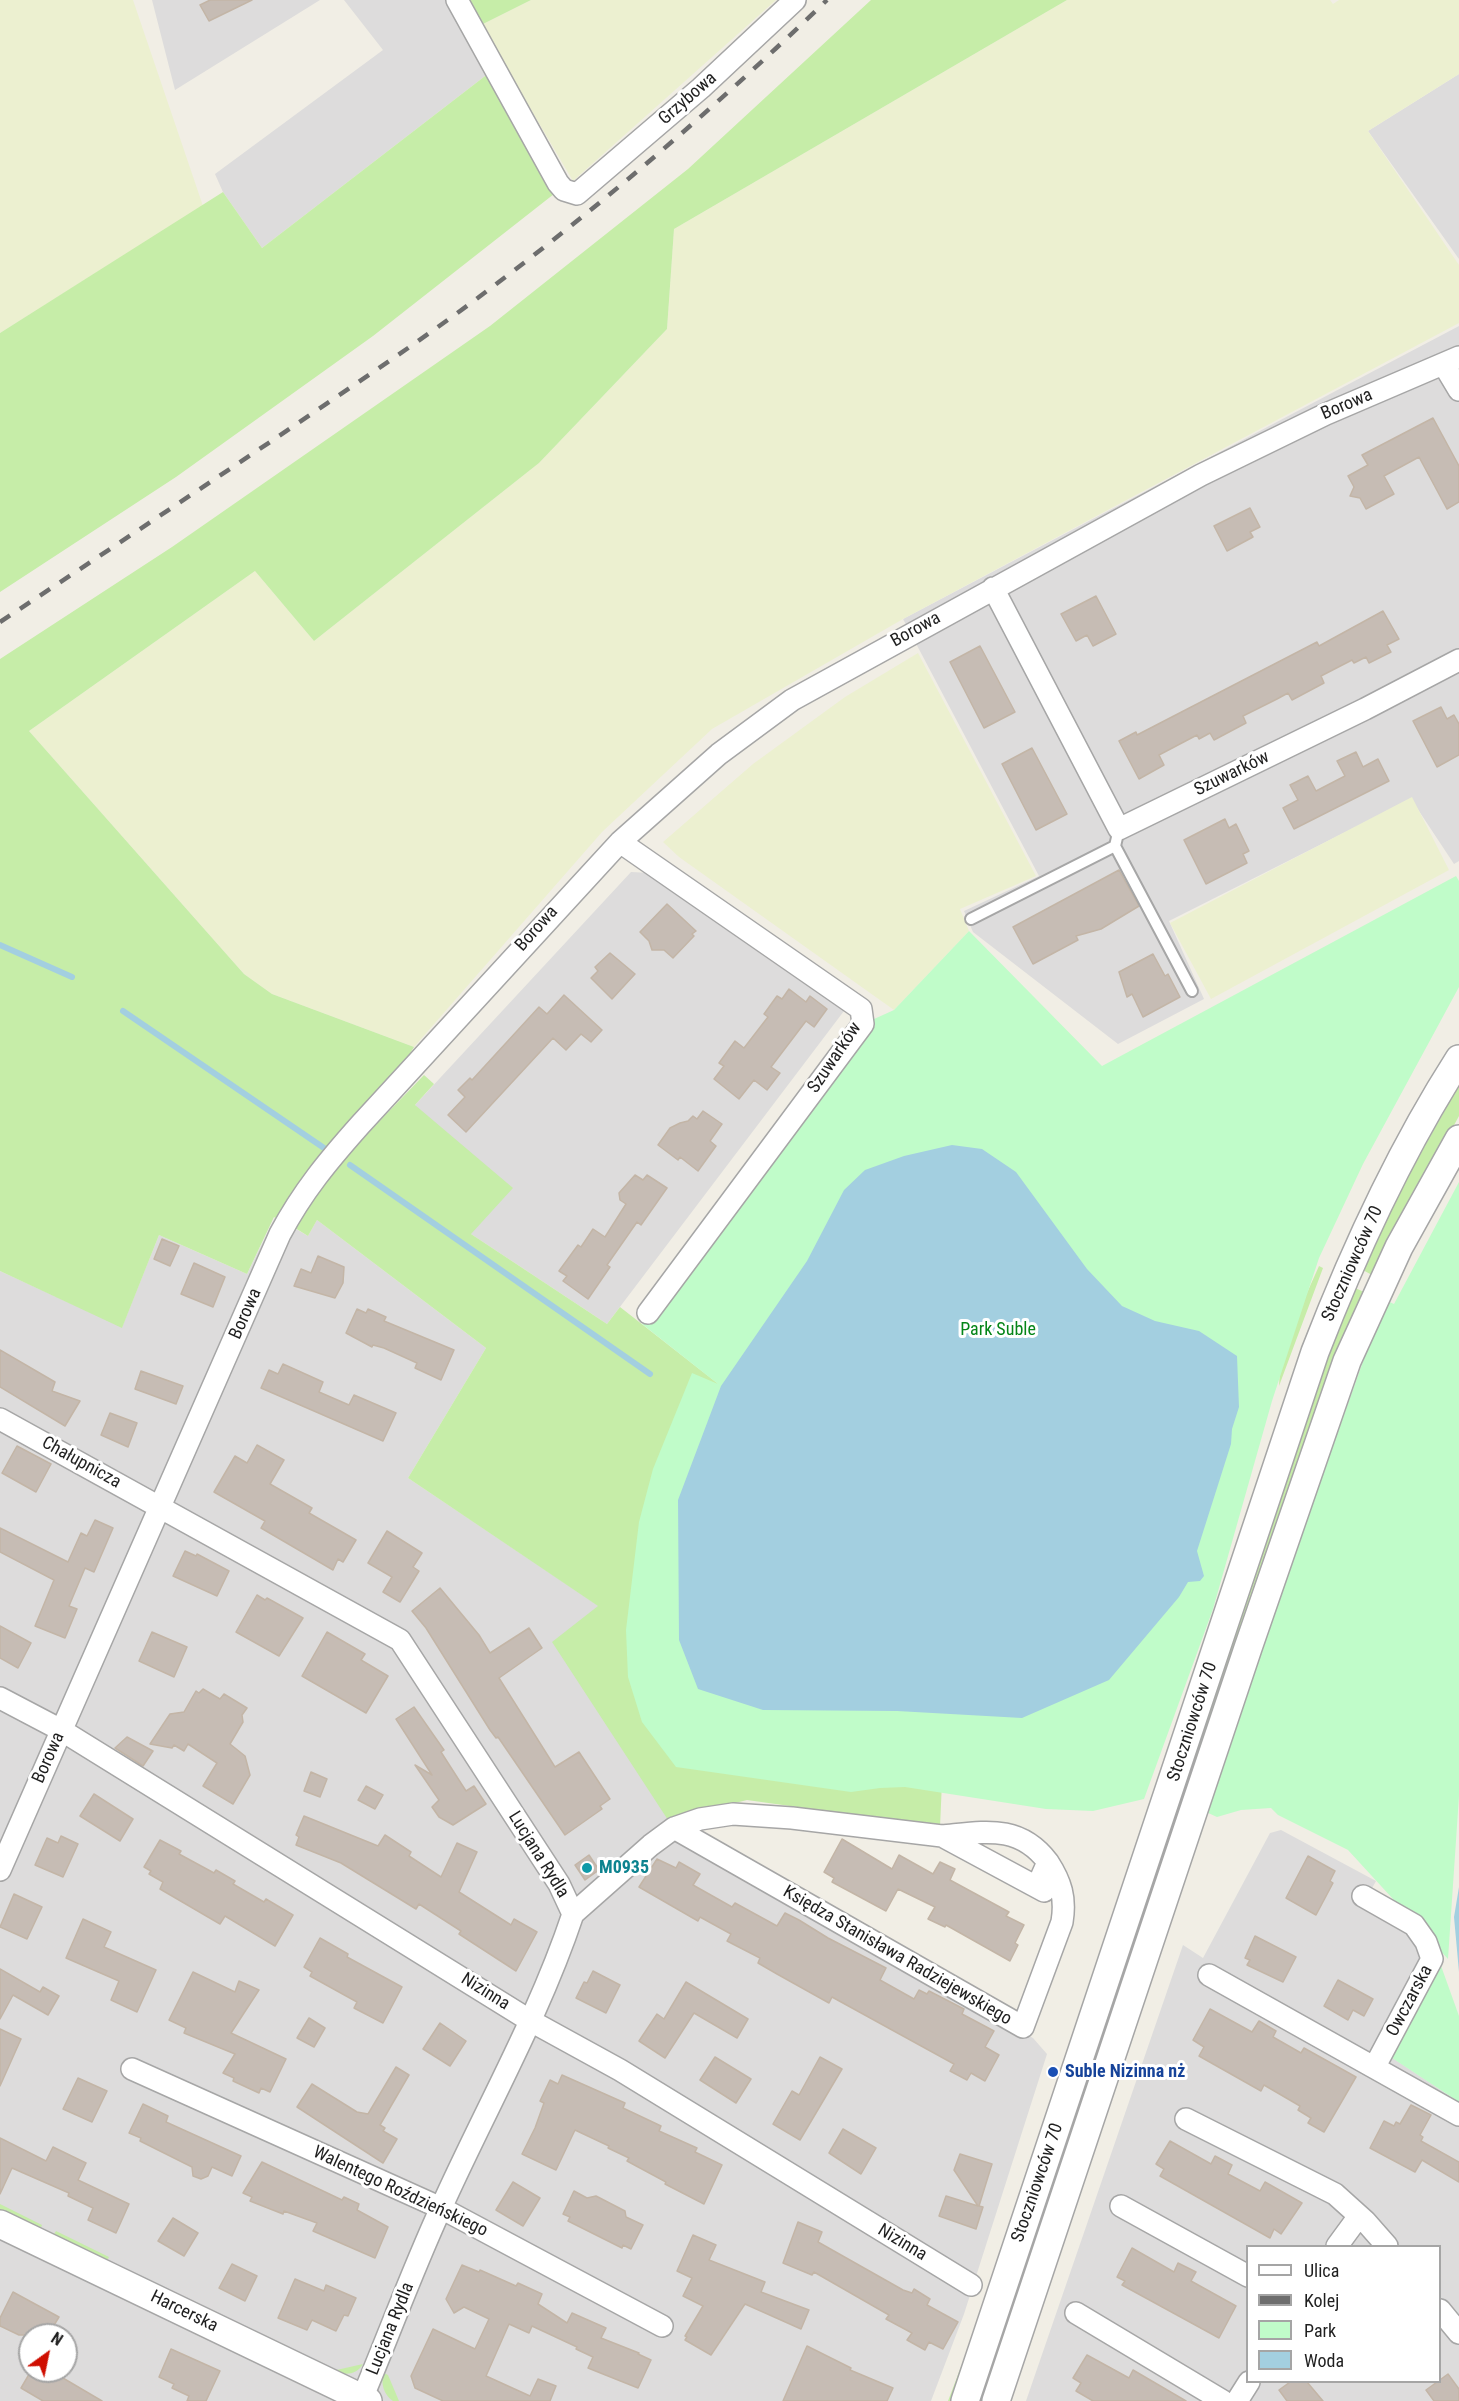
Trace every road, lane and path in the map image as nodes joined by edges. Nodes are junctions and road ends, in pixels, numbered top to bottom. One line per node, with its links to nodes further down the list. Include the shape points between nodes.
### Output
1 (458, 0): 2 (street, Grzybowa, via 558,183 564,190 577,194 701,88)
2 (795, 0)
3 (1451, 361): 4 (street); 5 (street, Borowa, via 1326,414 1201,475)
4 (1459, 390)
5 (993, 588): 7 (street); 8 (street, Borowa, via 792,700 719,754)
6 (1459, 661): 7 (street, Szuwarków)
7 (1117, 838): 9 (lane); 10 (lane)
8 (620, 842): 13 (street, Szuwarków, via 861,1009 863,1024); 15 (street, Borowa, via 360,1125 302,1196 280,1234)
9 (971, 919)
10 (1192, 991)
11 (1459, 1059): 46 (street, Stoczniowców 70, via 1413,1137 1367,1229 1315,1352)
12 (1459, 1139): 47 (street, Stoczniowców 70, via 1399,1247 1347,1361)
13 (648, 1313)
14 (0, 1419): 15 (street, Chałupnicza)
15 (161, 1508): 17 (street, Borowa); 24 (street, Lucjana Rydla, via 400,1640 559,1884)
16 (0, 1698): 17 (street, Nizinna)
17 (61, 1730): 21 (street, Borowa); 27 (street, Nizinna)
18 (674, 1828): 19 (street, Księdza Stanisława Radziejewskiego, via 733,1814); 24 (street, Księdza Stanisława Radziejewskiego); 25 (street, Księdza Stanisława Radziejewskiego, via 1023,2027)
19 (942, 1836): 20 (street, Księdza Stanisława Radziejewskiego, via 988,1832 1021,1838); 22 (street, Księdza Stanisława Radziejewskiego)
20 (1048, 1862): 22 (street, via 1040,1880); 25 (street, Księdza Stanisława Radziejewskiego, via 1063,1891)
21 (0, 1870)
22 (1033, 1885): 25 (street, Księdza Stanisława Radziejewskiego, via 1057,1903)
23 (1364, 1896): 28 (street, Owczarska, via 1414,1925 1432,1959)
24 (573, 1914): 27 (street, Lucjana Rydla)
25 (1062, 1922)
26 (1209, 1975): 28 (street)
27 (529, 2020): 33 (street, Lucjana Rydla); 39 (street, Nizinna, via 620,2070)
28 (1375, 2066): 30 (street)
29 (132, 2069): 33 (street, Walentego Roździeńskiego)
30 (1459, 2115)
31 (1186, 2119): 34 (street, via 1335,2194)
32 (1120, 2206): 38 (street)
33 (441, 2208): 42 (street, Walentego Roździeńskiego); 45 (street, Lucjana Rydla)
34 (1359, 2216): 36 (street); 37 (street)
35 (0, 2224): 45 (street, Harcerska)
36 (1338, 2245)
37 (1385, 2245)
38 (1246, 2275)
39 (971, 2285)
40 (1441, 2311): 43 (street)
41 (1076, 2313): 48 (street)
42 (662, 2326)
43 (1459, 2333)
44 (1248, 2383): 49 (street)
45 (364, 2400)
46 (965, 2401)
47 (996, 2401)
48 (1223, 2401)
49 (1237, 2401)

